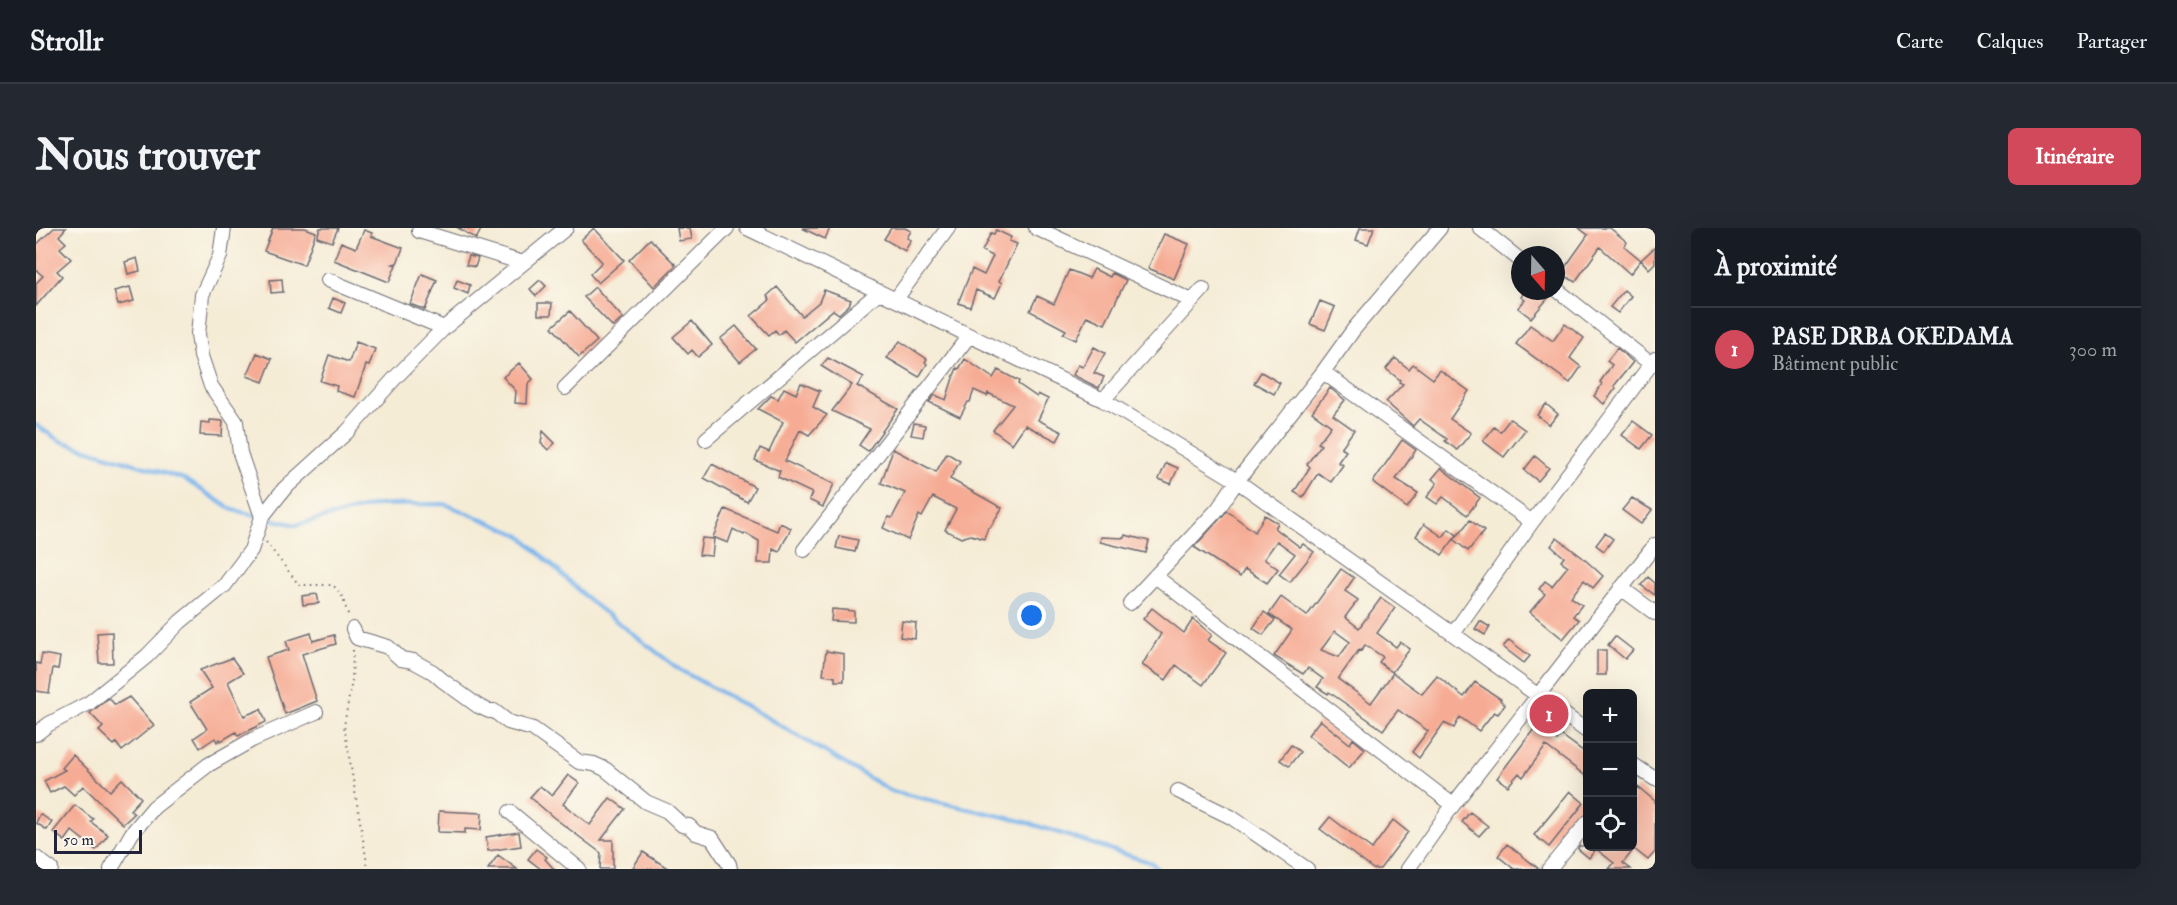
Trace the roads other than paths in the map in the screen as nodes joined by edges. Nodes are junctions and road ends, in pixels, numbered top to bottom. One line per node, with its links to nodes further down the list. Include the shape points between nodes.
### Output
1 (224, 228): 26 (street, via 220,256 202,295 198,334 211,386 236,422 240,453)
2 (566, 228): 11 (street)
3 (727, 228): 22 (street)
4 (747, 228): 14 (street)
5 (948, 228): 16 (street)
6 (1035, 228): 17 (street)
7 (1440, 228): 21 (street, via 1354,329)
8 (1480, 228): 10 (street)
9 (419, 231): 11 (street)
10 (1511, 253)
11 (523, 263): 18 (street)
12 (328, 280): 18 (street)
13 (1203, 289): 17 (street)
14 (879, 292): 16 (street); 24 (street)
15 (1565, 296): 20 (street)
16 (896, 299): 19 (street)
17 (1192, 300): 23 (street)
18 (444, 328): 26 (street, via 347,432 284,489)
19 (969, 336): 23 (street); 29 (street)
20 (1653, 362): 27 (street)
21 (1323, 372): 25 (street); 27 (street)
22 (565, 388)
23 (1103, 400): 25 (street)
24 (706, 439)
25 (1237, 481): 30 (street, via 1218,509); 35 (street)
26 (260, 520): 39 (street, via 251,550 225,585 89,703)
27 (1532, 522): 35 (street)
28 (1655, 545): 31 (street)
29 (804, 550)
30 (1155, 576): 32 (street); 43 (street)
31 (1621, 588): 33 (street); 36 (street)
32 (1130, 603)
33 (1655, 613)
34 (353, 629): 51 (street, via 357,638 382,644 401,659 433,672 478,706 494,711 508,722 533,729 579,762 604,769 646,802 667,811 681,825 712,838)
35 (1453, 634): 36 (street)
36 (1538, 696): 38 (street); 43 (street)
37 (316, 712): 49 (street, via 252,740 208,765 154,807 132,833)
38 (1583, 729)
39 (36, 734)
40 (1637, 768): 41 (street)
41 (1655, 779)
42 (1178, 791): 52 (street, via 1231,817)
43 (1453, 805): 53 (street)
44 (510, 812): 50 (street)
45 (1583, 828): 47 (street)
46 (36, 858): 48 (street)
47 (1555, 867)
48 (51, 869)
49 (111, 869)
50 (579, 869)
51 (730, 869)
52 (1307, 869)
53 (1408, 869)

